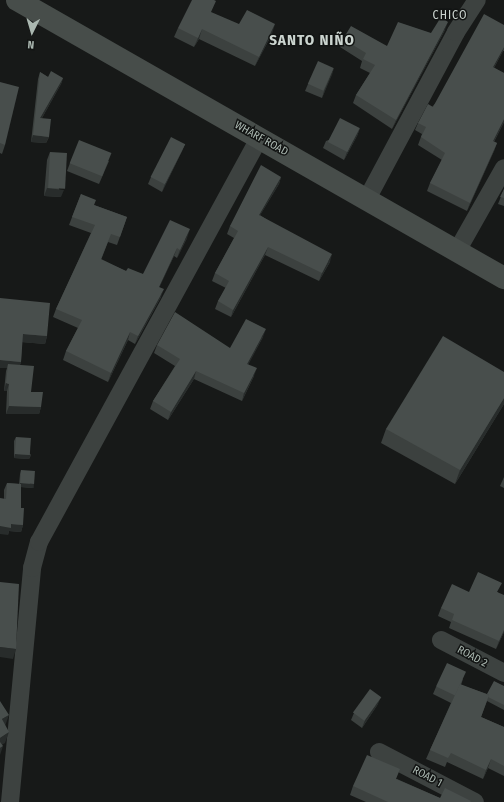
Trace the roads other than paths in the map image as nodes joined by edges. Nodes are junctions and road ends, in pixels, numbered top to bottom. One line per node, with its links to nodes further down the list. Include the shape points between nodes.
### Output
1 (18, 0): 3 (main road, WHARF ROAD)
2 (477, 0): 5 (street, via 456,32)
3 (259, 139): 5 (main road, WHARF ROAD); 11 (street, via 41,537 32,568)
4 (504, 168): 6 (street)
5 (368, 199): 6 (main road, WHARF ROAD)
6 (457, 251): 7 (main road, WHARF ROAD)
7 (504, 278)
8 (441, 640): 9 (street, ROAD 2)
9 (504, 673)
10 (379, 752): 12 (street, ROAD 1)
11 (10, 802)
12 (474, 802)

